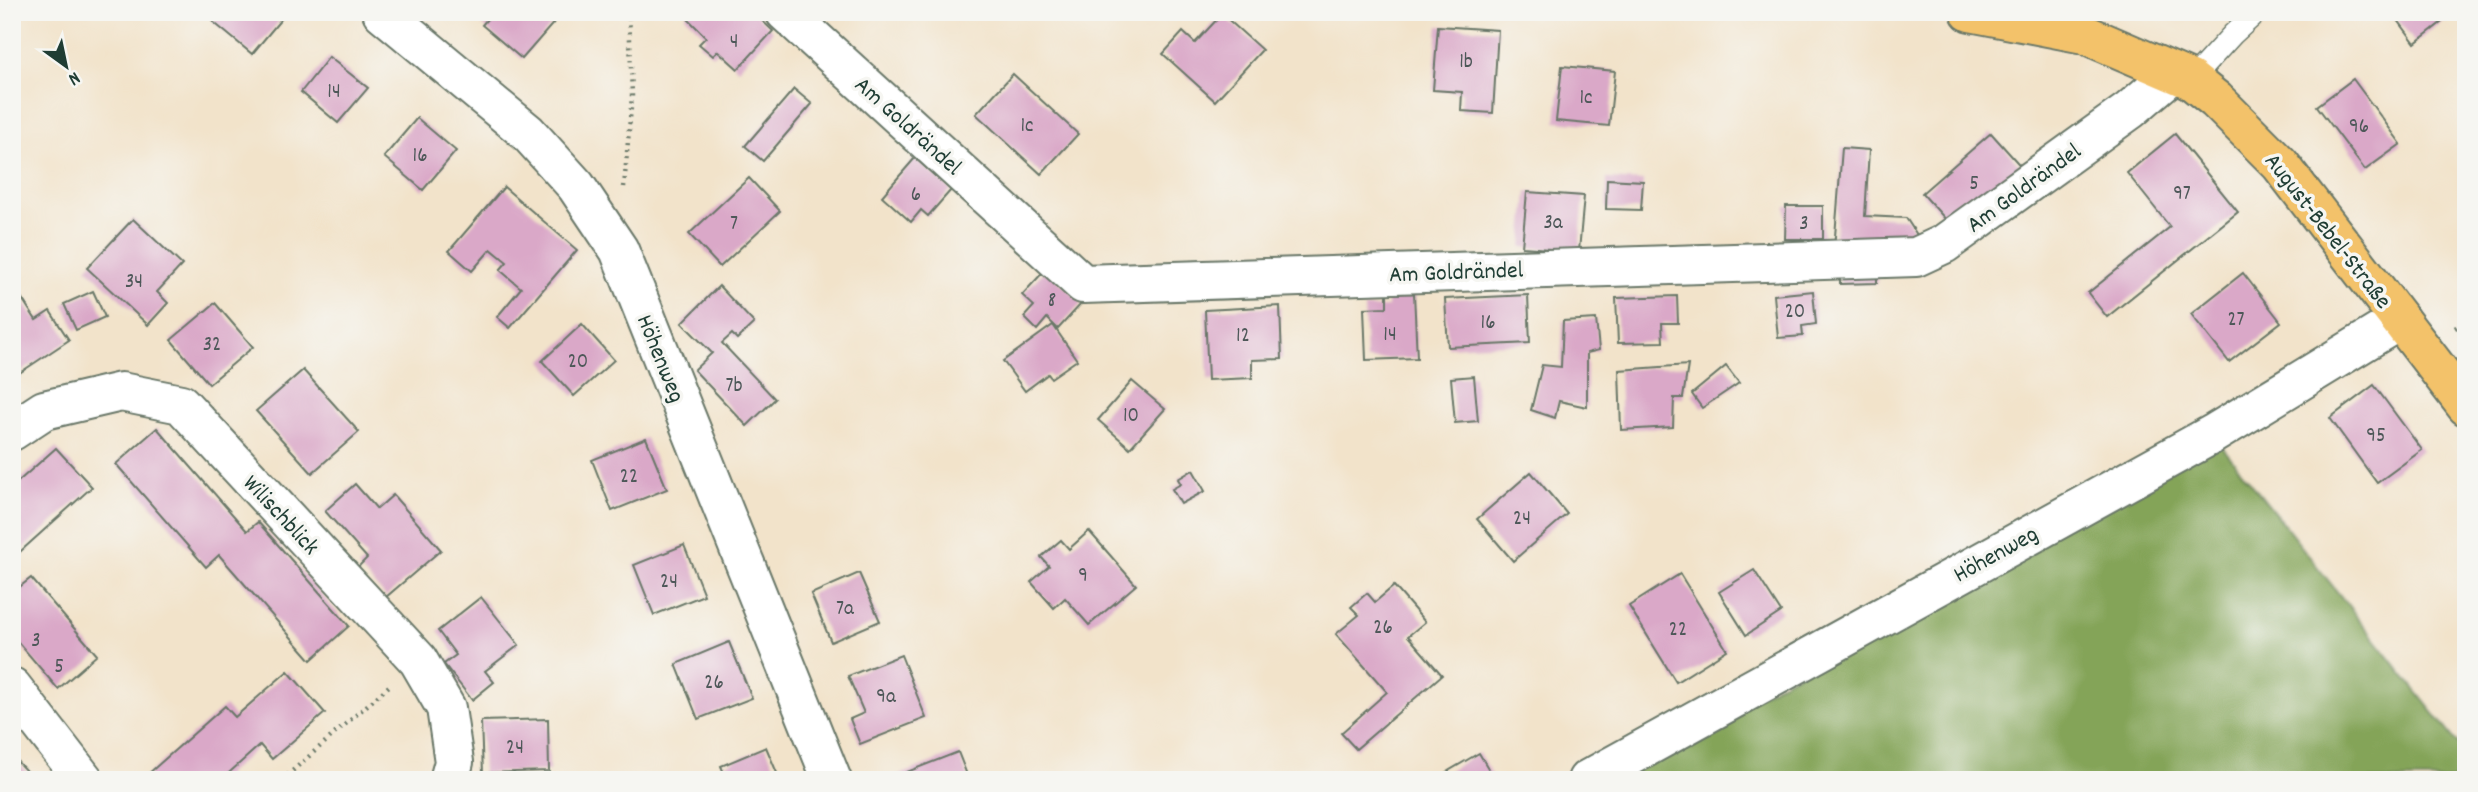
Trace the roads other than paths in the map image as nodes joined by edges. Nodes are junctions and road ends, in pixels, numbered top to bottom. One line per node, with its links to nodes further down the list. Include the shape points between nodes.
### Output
1 (382, 12): 12 (street, Höhenweg, via 528,133 576,186 619,250)
2 (785, 12): 5 (street, Am Goldrändel, via 1083,284 1916,257 1944,244)
3 (1970, 12): 5 (main road, August-Bebel-Straße, via 2084,34)
4 (2257, 12): 5 (lane)
5 (2182, 77): 6 (main road, August-Bebel-Straße, via 2216,100 2280,164)
6 (2400, 320): 7 (main road, August-Bebel-Straße); 13 (street, Höhenweg, via 2213,434)
7 (2466, 405)
8 (12, 431): 11 (street, Wilischblick, via 44,410 121,392 181,404 418,660 446,708 454,762)
9 (12, 687): 10 (street)
10 (84, 780)
11 (449, 780)
12 (832, 780)
13 (1587, 780)

